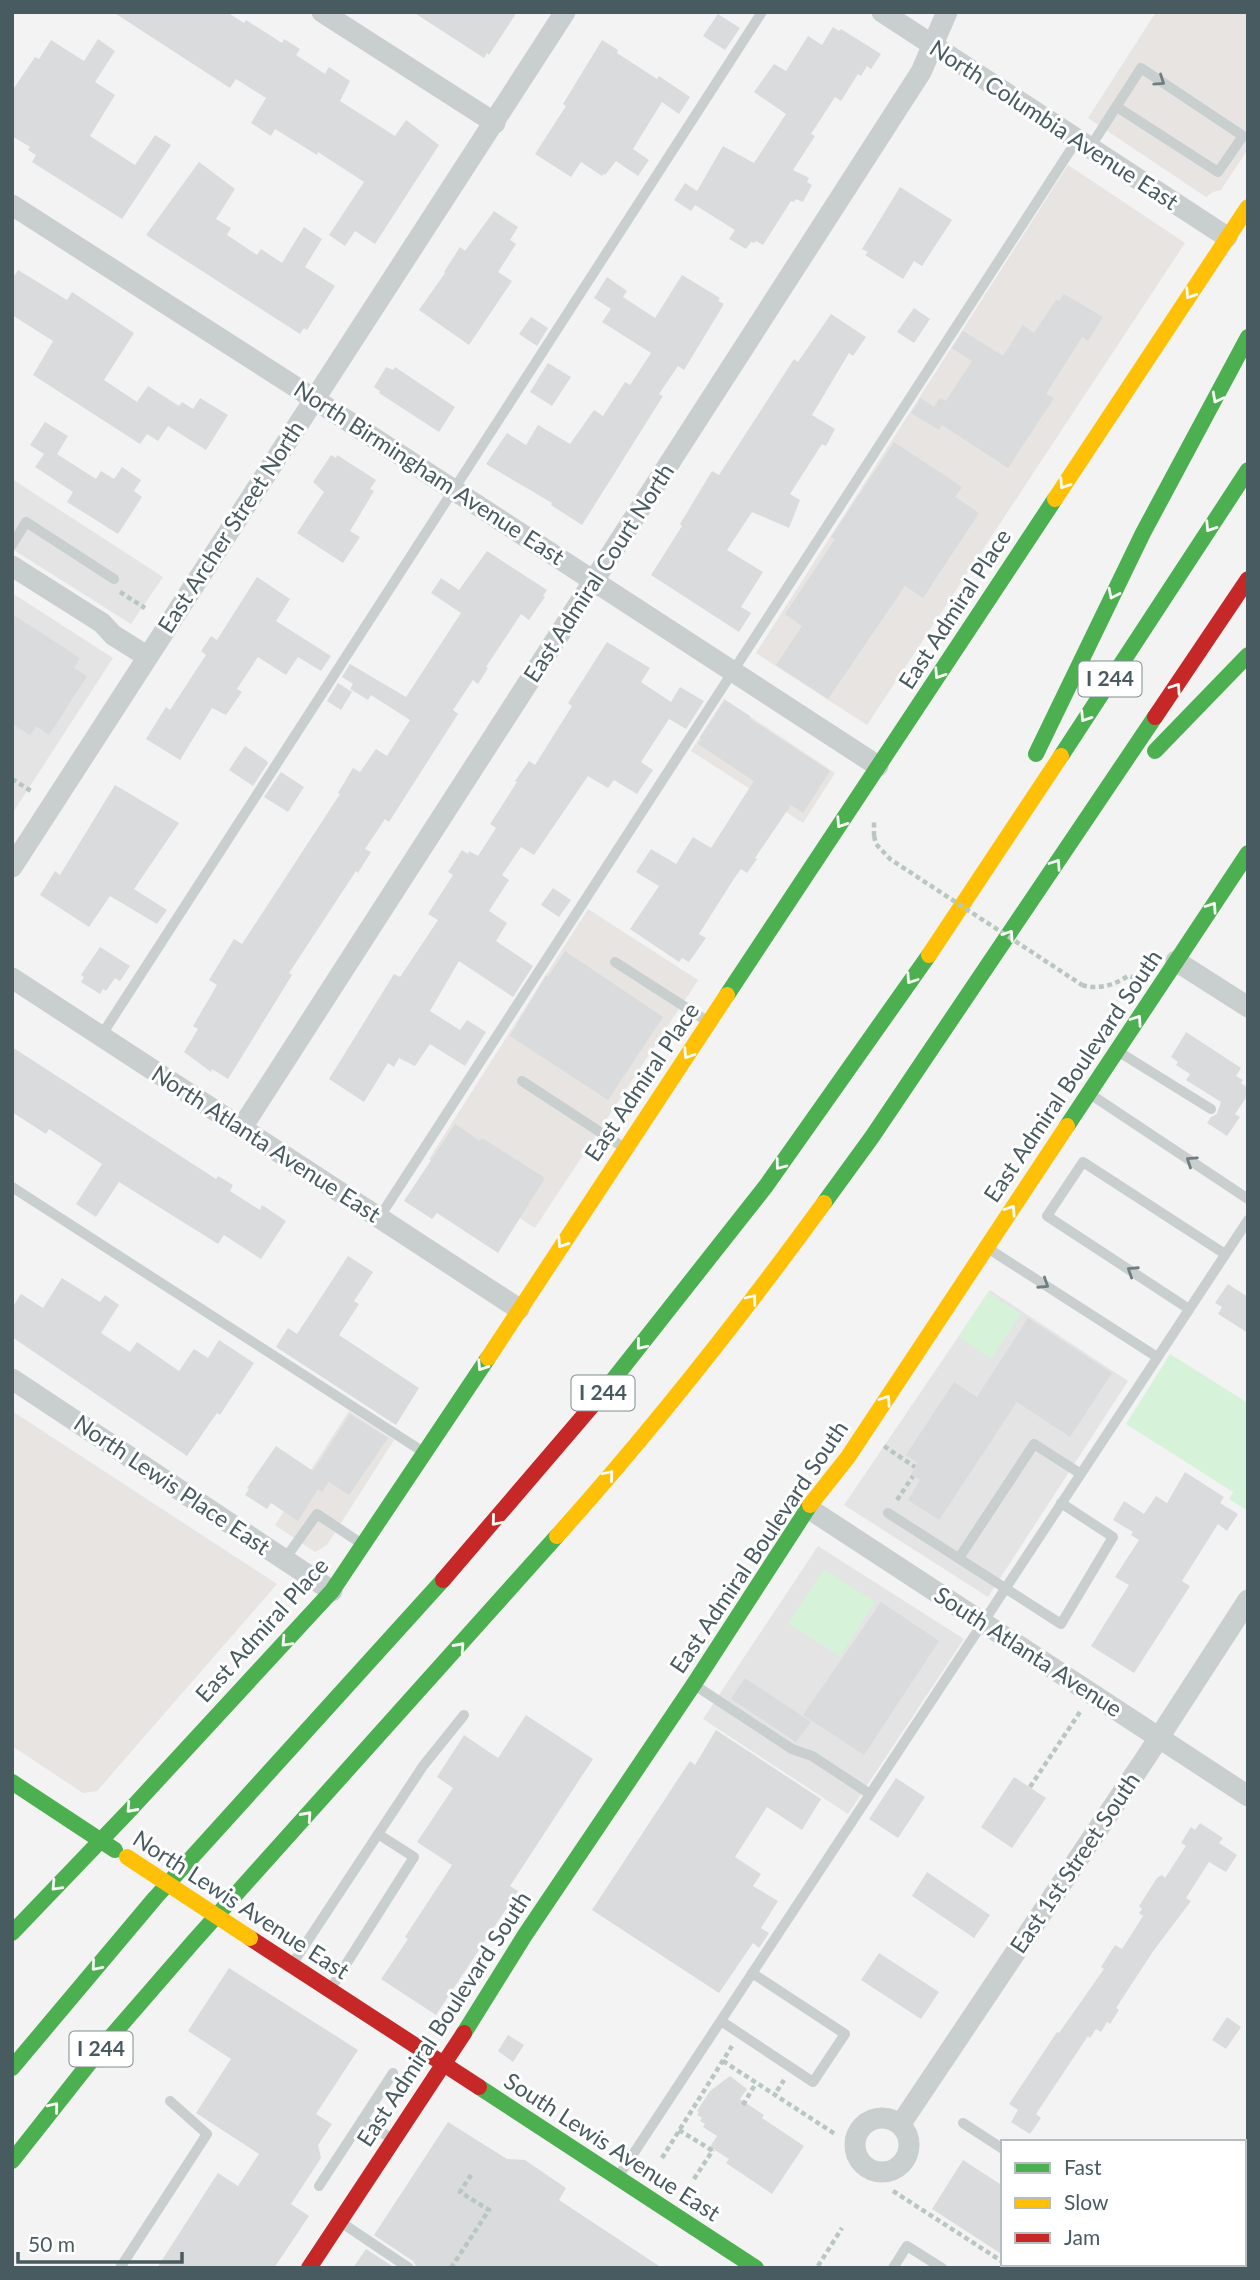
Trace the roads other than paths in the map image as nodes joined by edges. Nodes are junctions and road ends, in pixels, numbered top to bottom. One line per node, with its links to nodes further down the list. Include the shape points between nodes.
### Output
1 (322, 12): 8 (street)
2 (565, 12): 8 (street, East Archer Street North)
3 (761, 12): 16 (lane)
4 (882, 12): 6 (street, North Columbia Avenue East)
5 (947, 12): 6 (street, East Admiral Court North)
6 (932, 46): 9 (street, North Columbia Avenue East); 21 (street, East Admiral Court North, via 921,72)
7 (1117, 107): 7 (lane, one-way to 7, via 1142,68 1243,136 1218,172); 9 (lane)
8 (495, 122): 14 (street, East Archer Street North)
9 (1083, 144): 12 (street, North Columbia Avenue East); 24 (lane)
10 (1248, 207): 12 (main road, East Admiral Place)
11 (16, 215): 14 (street, North Birmingham Avenue East)
12 (1227, 237): 25 (main road, East Admiral Place, one-way to 25)
13 (1248, 337): 26 (main road, one-way to 26, via 1143,533)
14 (314, 398): 16 (street, North Birmingham Avenue East); 23 (street, East Archer Street North)
15 (1248, 470): 31 (main road, I 244, one-way to 31)
16 (455, 490): 21 (street, North Birmingham Avenue East); 37 (lane)
17 (12, 545): 19 (lane, via 26,522)
18 (12, 566): 23 (street)
19 (114, 579)
20 (1248, 579): 28 (main road, I 244, one-way to 20)
21 (594, 581): 24 (street, North Birmingham Avenue East); 42 (street, East Admiral Court North)
22 (1248, 655): 28 (main road)
23 (148, 657): 30 (street, East Archer Street North)
24 (733, 672): 25 (street, North Birmingham Avenue East); 46 (lane)
25 (878, 766): 36 (main road, East Admiral Place, one-way to 36)
26 (1031, 766)
27 (1019, 790): 31 (main road)
28 (1083, 825): 88 (main road, I 244, one-way to 28, via 119,2028 537,1560 698,1367 872,1137)
29 (1248, 853): 32 (main road, East Admiral Boulevard South, one-way to 29)
30 (12, 867)
31 (972, 888): 80 (main road, I 244, one-way to 80, via 789,1154 593,1406 476,1545 214,1830)
32 (1177, 961): 35 (street); 38 (main road, East Admiral Boulevard South, one-way to 32)
33 (615, 962): 36 (lane)
34 (12, 978): 37 (street, North Atlanta Avenue East)
35 (1248, 1007)
36 (709, 1022): 43 (main road, East Admiral Place, one-way to 43)
37 (100, 1036): 42 (street, North Atlanta Avenue East)
38 (1117, 1050): 40 (main road, East Admiral Boulevard South); 41 (lane)
39 (522, 1081): 43 (lane)
40 (1088, 1093): 45 (lane, one-way to 40); 48 (main road, East Admiral Boulevard South, one-way to 40)
41 (1211, 1109)
42 (242, 1129): 46 (street, North Atlanta Avenue East)
43 (625, 1148): 51 (main road, East Admiral Place, one-way to 51)
44 (12, 1187): 54 (lane)
45 (1248, 1199)
46 (379, 1218): 51 (street, North Atlanta Avenue East)
47 (1248, 1220): 49 (lane)
48 (986, 1247): 52 (lane, one-way to 52); 57 (main road, East Admiral Boulevard South, one-way to 48, via 848,1457)
49 (1226, 1254): 50 (lane); 50 (lane, one-way to 49, via 1048,1216 1083,1162)
50 (1189, 1308): 52 (lane)
51 (519, 1309): 54 (main road, East Admiral Place, one-way to 54)
52 (1157, 1357): 55 (lane)
53 (12, 1379): 61 (street, North Lewis Place East)
54 (425, 1453): 59 (main road, East Admiral Place)
55 (1081, 1474): 56 (lane); 60 (lane, via 1034,1444)
56 (1061, 1503): 62 (lane); 62 (lane, via 1113,1536 1061,1624)
57 (808, 1508): 65 (street, South Atlanta Avenue); 66 (main road, East Admiral Boulevard South)
58 (888, 1513): 60 (lane)
59 (363, 1545): 61 (lane, via 317,1514); 63 (main road, East Admiral Place)
60 (959, 1558): 62 (lane)
61 (285, 1559): 63 (street, North Lewis Place East)
62 (1006, 1588): 65 (lane)
63 (332, 1591): 73 (main road, East Admiral Place, one-way to 73)
64 (1248, 1600): 68 (street, East 1st Street South)
65 (983, 1622): 68 (street, South Atlanta Avenue); 70 (lane)
66 (694, 1684): 70 (lane); 79 (main road, East Admiral Boulevard South, via 525,1935)
67 (464, 1715): 72 (lane)
68 (1159, 1737): 71 (street, South Atlanta Avenue); 85 (street, East 1st Street South)
69 (12, 1782): 73 (main road, North Lewis Avenue East)
70 (870, 1794): 76 (lane)
71 (1248, 1796)
72 (378, 1834): 75 (lane); 77 (lane, via 414,1857)
73 (100, 1840): 74 (main road, East Admiral Place, one-way to 74); 75 (main road, North Lewis Avenue East, bridge)
74 (12, 1933)
75 (291, 1965): 77 (main road, North Lewis Avenue East)
76 (752, 1973): 78 (lane); 78 (lane, via 845,2034 813,2082)
77 (330, 1990): 79 (main road, North Lewis Avenue East)
78 (720, 2021): 89 (lane)
79 (444, 2065): 86 (main road, East Admiral Boulevard South); 89 (main road, South Lewis Avenue East)
80 (12, 2068)
81 (393, 2073): 83 (lane)
82 (170, 2101): 93 (lane, via 207,2134)
83 (362, 2120): 86 (lane); 90 (lane)
84 (963, 2123): 87 (lane)
85 (900, 2125)
86 (394, 2140): 91 (main road, East Admiral Boulevard South)
87 (1001, 2148)
88 (12, 2161)
89 (617, 2178): 96 (main road, South Lewis Avenue East)
90 (319, 2186)
91 (340, 2222): 94 (main road, East Admiral Boulevard South); 95 (lane)
92 (1157, 2266): 99 (lane)
93 (120, 2268)
94 (309, 2268)
95 (409, 2268)
96 (755, 2268)
97 (893, 2268): 98 (lane, via 907,2246)
98 (942, 2268)
99 (1162, 2268)

